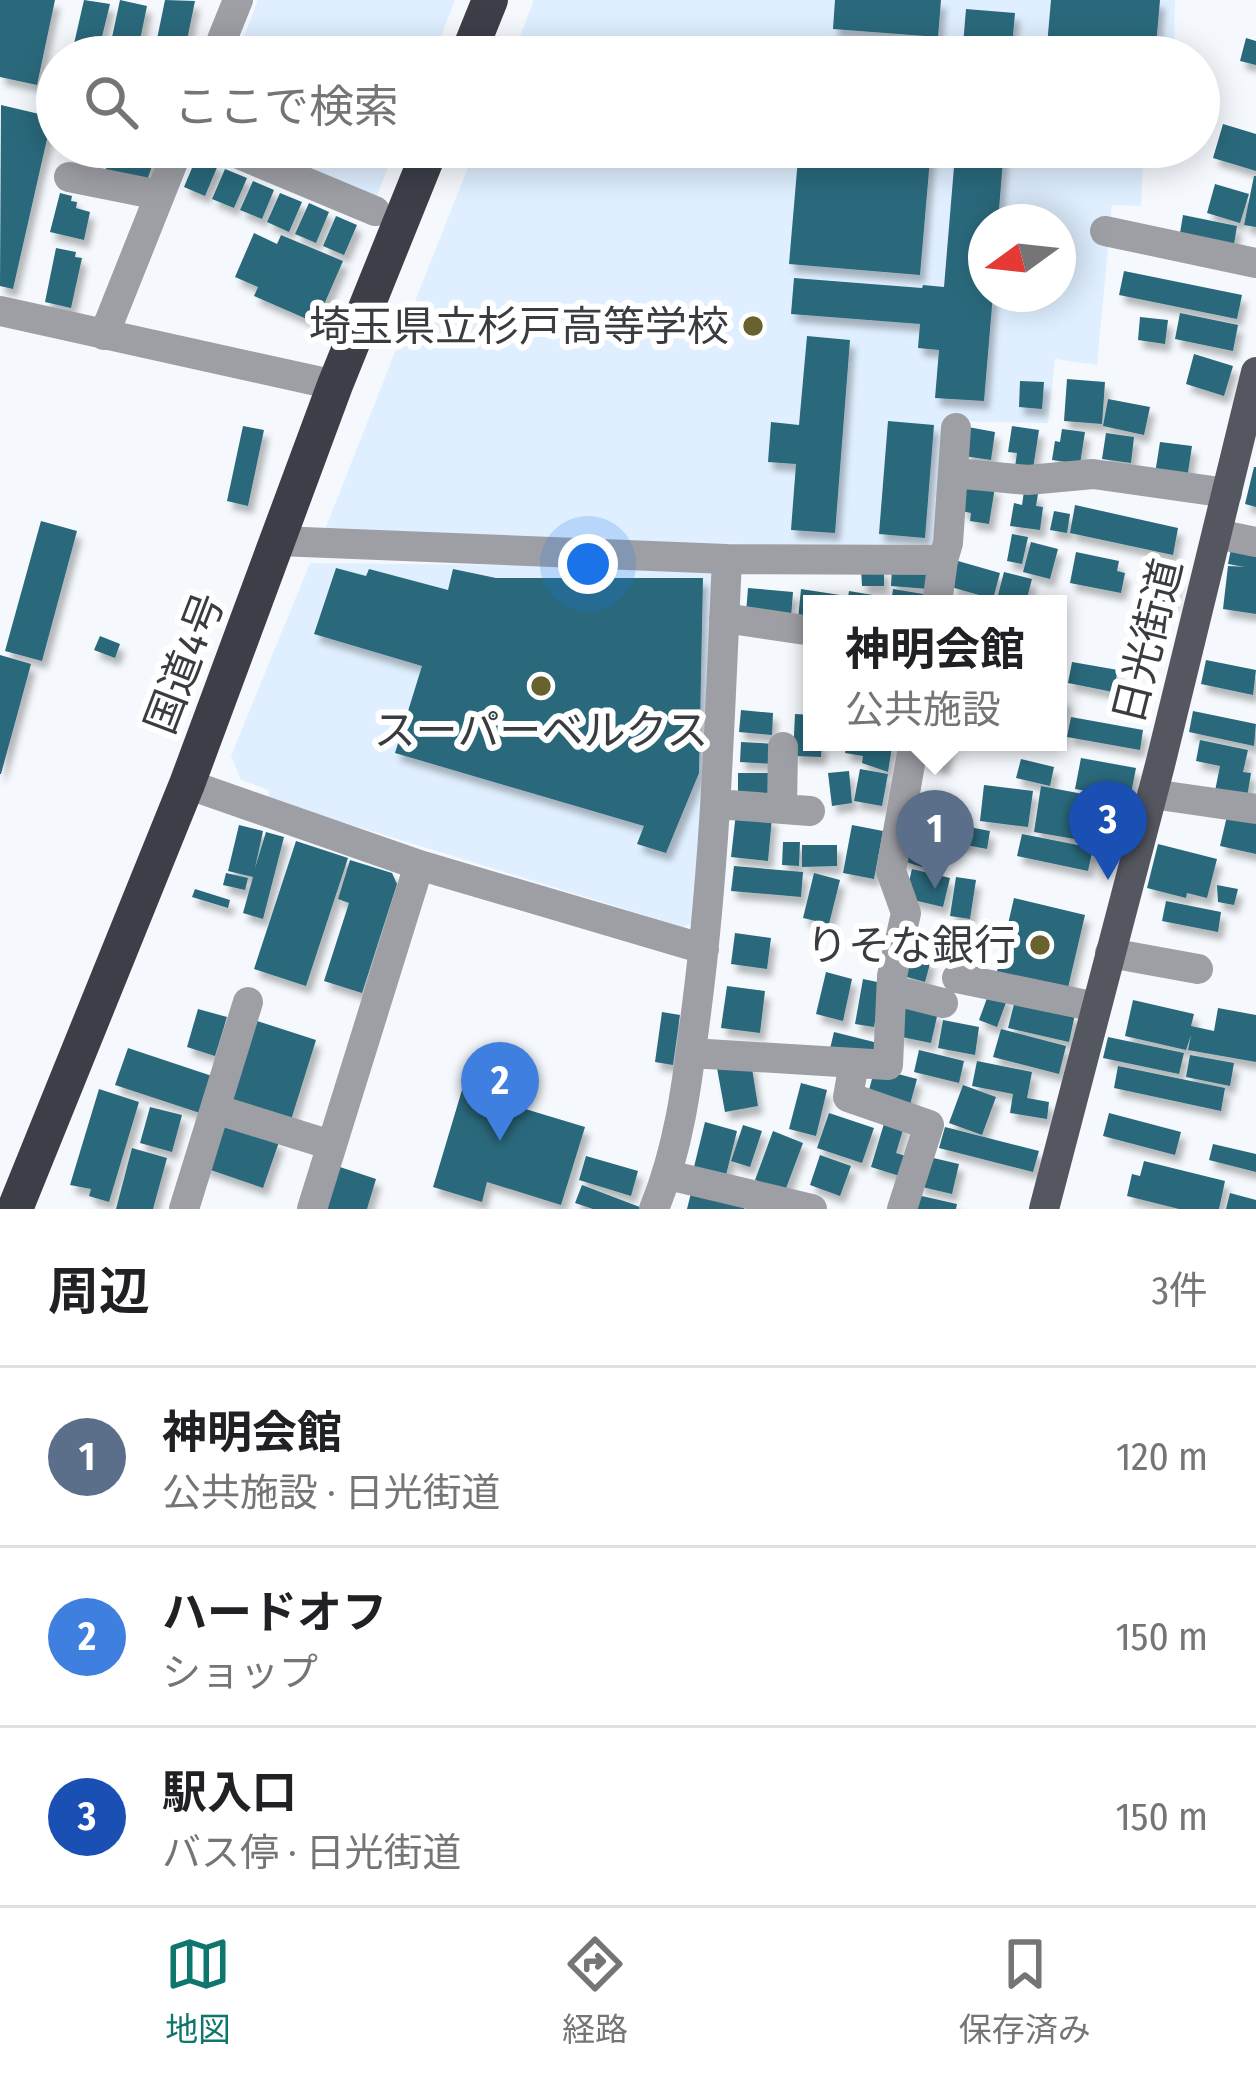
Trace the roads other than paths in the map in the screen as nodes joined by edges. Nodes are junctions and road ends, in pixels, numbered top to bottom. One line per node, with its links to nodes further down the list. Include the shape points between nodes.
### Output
1 (238, 0): 3 (street)
2 (490, 0): 4 (highway)
3 (223, 36)
4 (475, 36)
5 (170, 168): 9 (street)
6 (271, 168): 10 (street)
7 (423, 168): 16 (highway, 国道4号)
8 (68, 177): 9 (street)
9 (159, 195): 14 (street)
10 (375, 212)
11 (1105, 231): 12 (street)
12 (1256, 262)
13 (0, 311): 14 (street)
14 (104, 335): 16 (street)
15 (1256, 372): 19 (main road, 日光街道)
16 (335, 385): 21 (highway, 国道4号)
17 (956, 428): 18 (street)
18 (953, 473): 19 (street, via 1028,480 1094,474); 24 (street)
19 (1227, 493): 20 (main road, 日光街道)
20 (1217, 534): 22 (street); 31 (main road, 日光街道)
21 (278, 541): 23 (street); 30 (highway, 国道4号)
22 (1256, 542)
23 (727, 559): 24 (street); 26 (street)
24 (943, 560): 25 (street)
25 (938, 595)
26 (724, 618): 27 (street); 32 (street)
27 (803, 630)
28 (783, 746): 32 (street, via 797,817)
29 (912, 751): 38 (street, via 891,871 906,913)
30 (187, 784): 34 (street); 46 (highway, 国道4号)
31 (1152, 794): 33 (street); 36 (main road, 日光街道)
32 (716, 804): 35 (street)
33 (1256, 809)
34 (418, 865): 35 (street); 44 (street)
35 (704, 949): 41 (street)
36 (1110, 953): 37 (street); 40 (main road, 日光街道)
37 (1198, 969)
38 (892, 990): 40 (street); 42 (street, via 888,1065)
39 (248, 1002): 43 (street)
40 (1096, 1007): 52 (main road, 日光街道)
41 (691, 1053): 42 (street); 45 (street)
42 (854, 1063): 51 (street, via 848,1097 928,1125)
43 (215, 1109): 44 (street); 47 (street)
44 (331, 1145): 48 (street)
45 (668, 1175): 49 (street); 50 (street)
46 (15, 1209)
47 (184, 1209)
48 (312, 1209)
49 (654, 1209)
50 (812, 1209)
51 (902, 1209)
52 (1043, 1209)

